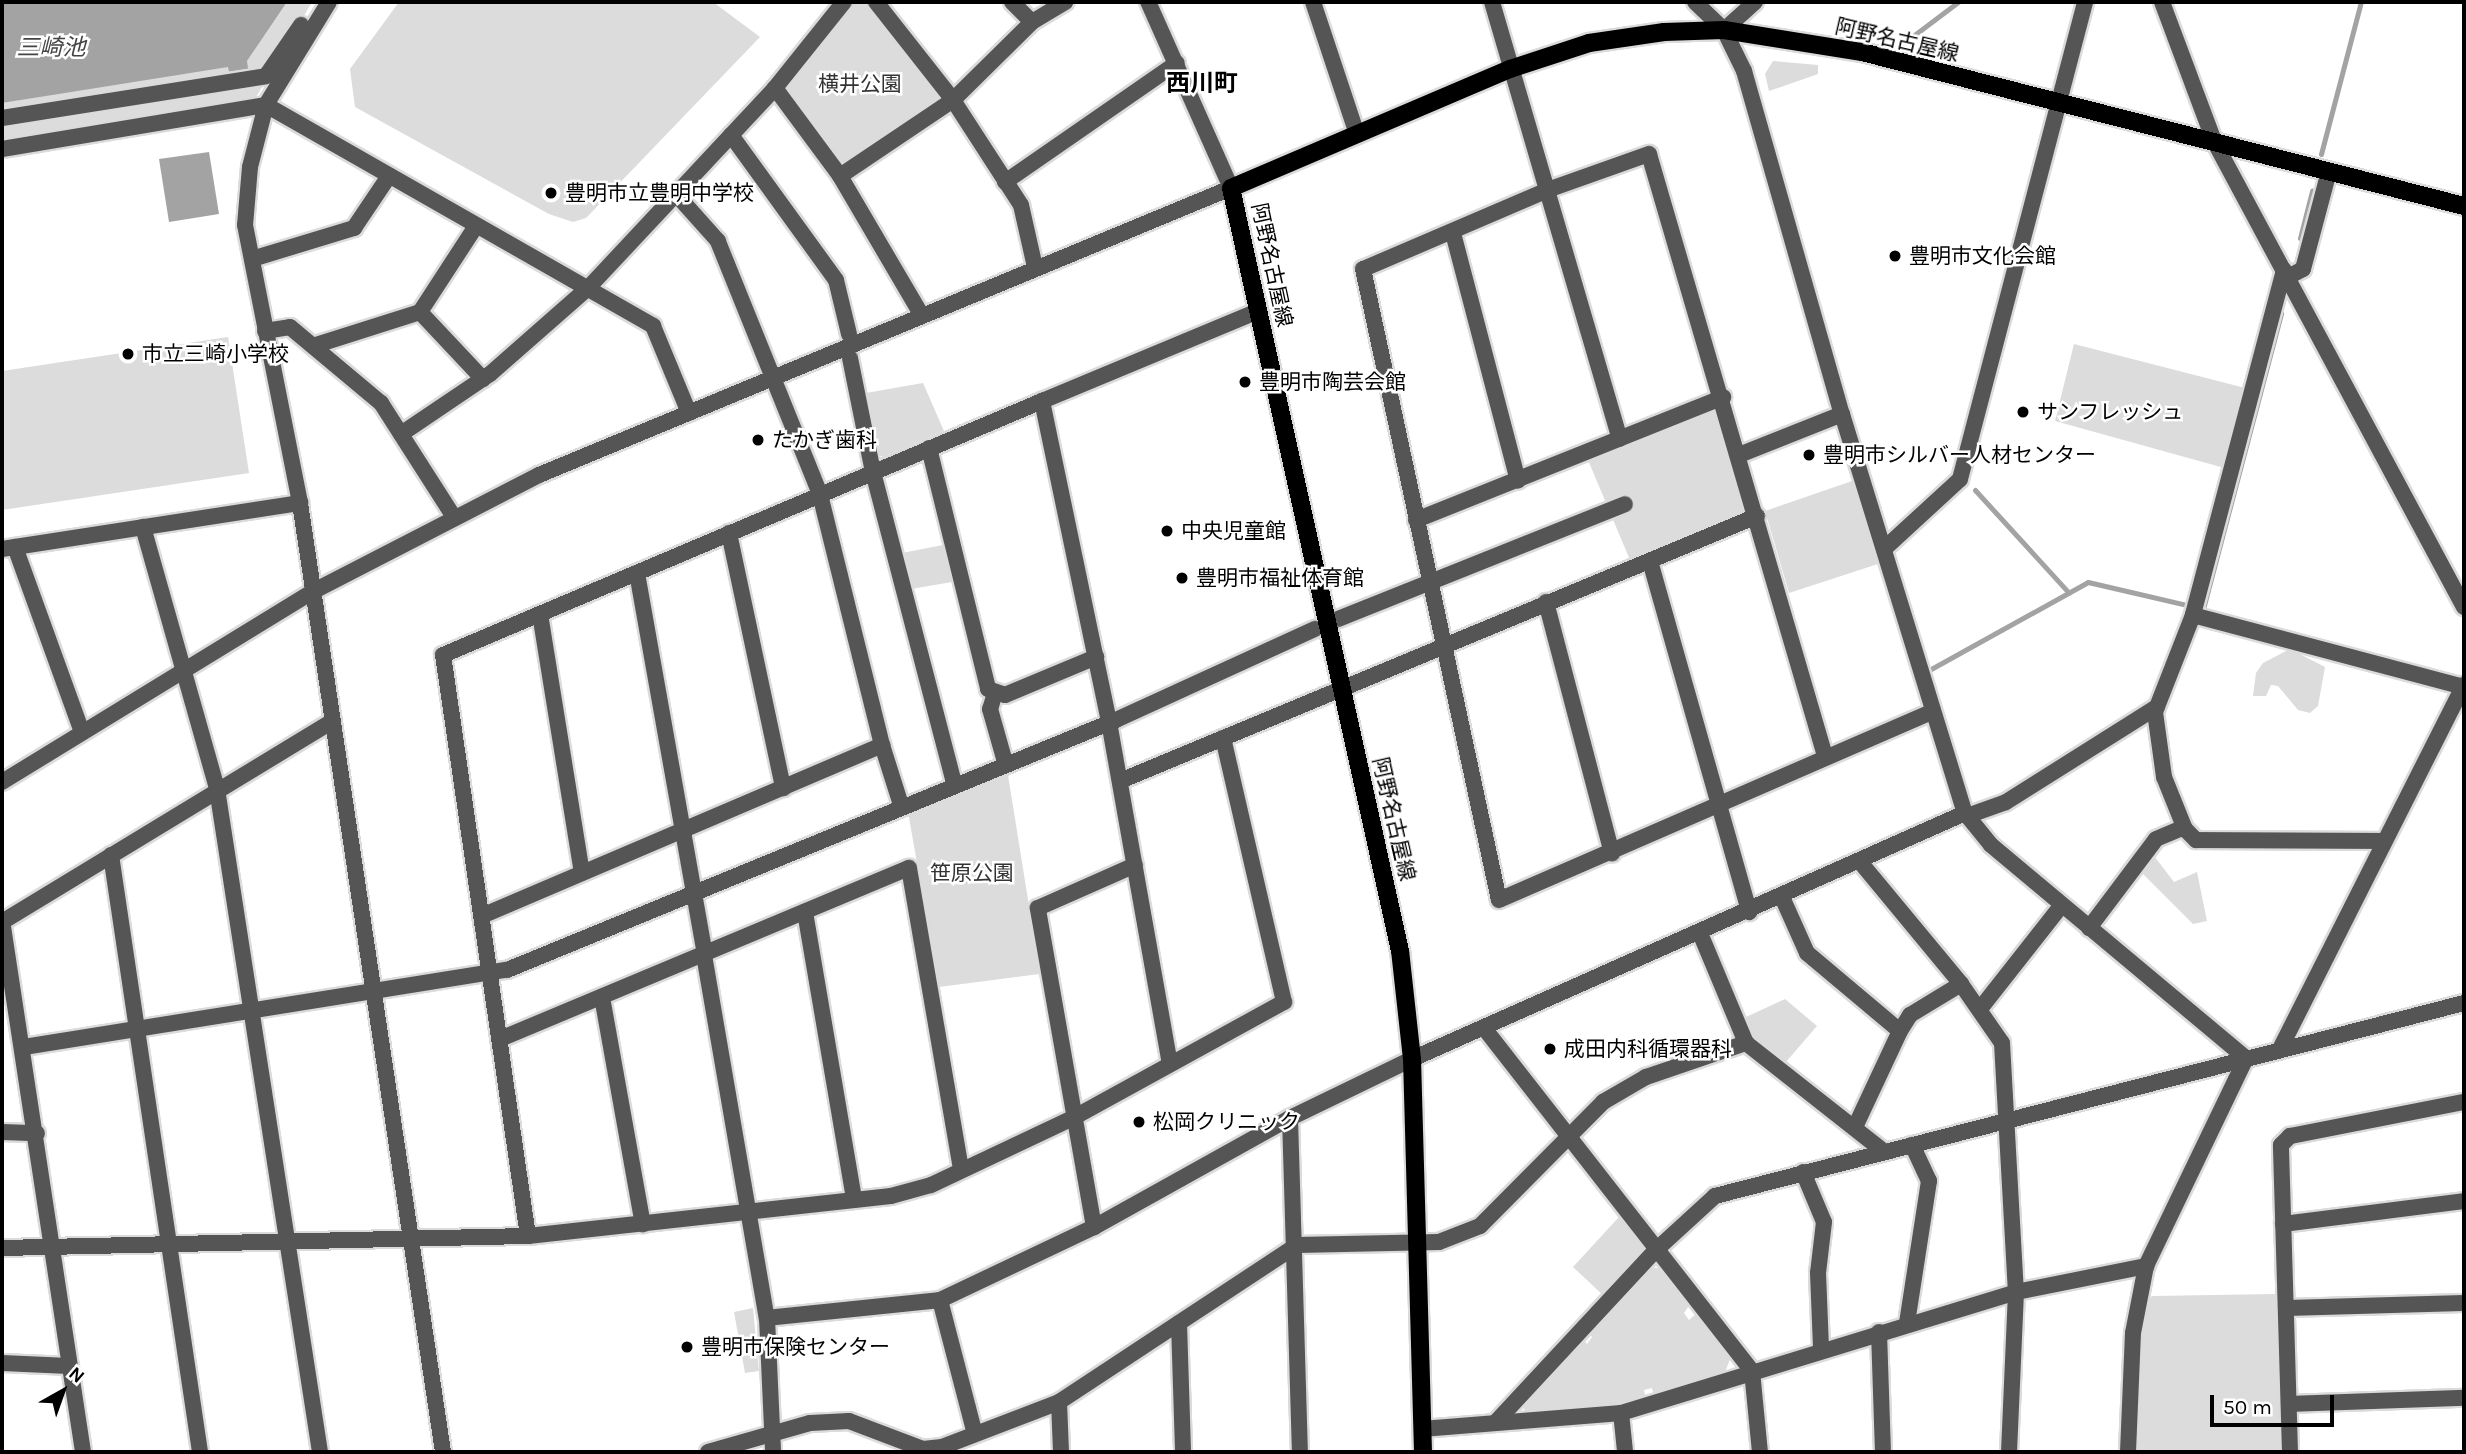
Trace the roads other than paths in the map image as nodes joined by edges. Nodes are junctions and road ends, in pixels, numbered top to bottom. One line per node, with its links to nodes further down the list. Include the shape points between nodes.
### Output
1 (316, 2): 22 (street, via 266,76)
2 (329, 2): 21 (street)
3 (844, 2): 18 (street)
4 (876, 2): 19 (street)
5 (1012, 2): 14 (street)
6 (1065, 2): 14 (street)
7 (1148, 2): 16 (street)
8 (1313, 2): 23 (street)
9 (1492, 2): 17 (street)
10 (1695, 2): 15 (street)
11 (1755, 2): 15 (street)
12 (2085, 2): 20 (street)
13 (2162, 2): 25 (street)
14 (1032, 22): 19 (street)
15 (1724, 30): 17 (main road, 阿野名古屋線, via 1627,36); 20 (main road, 阿野名古屋線, via 1862,52); 53 (street, via 1744,71)
16 (1177, 63): 30 (street); 31 (street)
17 (1510, 69): 23 (main road, 阿野名古屋線); 32 (street)
18 (775, 88): 24 (street); 29 (street)
19 (953, 100): 29 (street); 30 (street)
20 (2059, 103): 25 (main road, 阿野名古屋線); 69 (street, via 1960,479)
21 (266, 105): 26 (street); 28 (street); 37 (street, via 250,167 245,225)
22 (2, 118)
23 (1357, 134): 31 (main road, 阿野名古屋線)
24 (731, 135): 33 (street); 45 (street, via 836,280)
25 (2214, 141): 27 (main road, 阿野名古屋線); 39 (street)
26 (2, 149)
27 (2329, 171): 34 (main road, 阿野名古屋線); 39 (street, via 2303,269)
28 (389, 176): 35 (street); 37 (street, via 355,228)
29 (840, 176): 43 (street)
30 (1005, 183): 38 (street, via 1021,205)
31 (1231, 188): 38 (street); 41 (main road, 阿野名古屋線)
32 (1550, 189): 36 (street); 50 (street, via 1649,153); 55 (street)
33 (676, 194): 40 (street); 49 (street, via 718,241)
34 (2464, 206)
35 (476, 226): 40 (street); 42 (street)
36 (1452, 233): 59 (street); 65 (street, via 1363,270)
37 (251, 259): 44 (street)
38 (1035, 267): 43 (street)
39 (2286, 273): 75 (street); 77 (street)
40 (589, 287): 48 (street); 52 (street, via 653,326)
41 (1258, 310): 51 (street); 84 (main road, 阿野名古屋線)
42 (420, 312): 46 (street); 48 (street)
43 (922, 316): 49 (street)
44 (265, 331): 46 (street, via 290,327); 61 (street)
45 (849, 334)
46 (313, 346): 54 (street, via 381,403)
47 (850, 358): 58 (street)
48 (483, 379): 54 (street)
49 (771, 380): 52 (street); 60 (street)
50 (1723, 397): 55 (street); 57 (street)
51 (1042, 401): 56 (street); 81 (street)
52 (689, 413): 64 (street)
53 (1842, 414): 57 (street); 69 (street)
54 (401, 434): 64 (street)
55 (1620, 439): 59 (street)
56 (929, 449): 58 (street); 85 (street, via 988,689)
57 (1739, 455): 63 (street)
58 (873, 472): 60 (street); 97 (street)
59 (1518, 481): 65 (street)
60 (820, 494): 67 (street); 92 (street)
61 (300, 503): 66 (street); 73 (street)
62 (1625, 503): 72 (street)
63 (1757, 516): 70 (street); 93 (street)
64 (454, 517): 73 (street)
65 (1416, 520): 72 (street)
66 (143, 527): 68 (street); 82 (street)
67 (729, 533): 71 (street); 98 (street)
68 (8, 548): 90 (street)
69 (1884, 550): 87 (street)
70 (1650, 561): 74 (street); 100 (street)
71 (637, 573): 76 (street); 104 (street)
72 (1429, 582): 78 (street); 80 (street)
73 (314, 591): 82 (street); 88 (street)
74 (1546, 602): 80 (street); 106 (street)
75 (2464, 607)
76 (540, 614): 110 (street); 116 (street, via 443,655)
77 (2193, 615): 83 (street, via 2326,654); 86 (street)
78 (1338, 619)
79 (1315, 629): 89 (street)
80 (1442, 647): 84 (street); 106 (street, via 1499,900)
81 (1096, 657): 85 (street, via 1005,695); 89 (street)
82 (184, 668): 90 (street); 99 (street)
83 (2464, 686): 105 (street)
84 (1341, 687): 91 (street); 136 (main road, 阿野名古屋線, via 1400,951)
85 (995, 693): 94 (street, via 990,709)
86 (2157, 707): 102 (street, via 2006,803); 103 (street, via 2164,777)
87 (1932, 712): 93 (street); 102 (street)
88 (333, 721): 99 (street); 123 (street)
89 (1109, 722): 94 (street); 95 (street)
90 (82, 732): 96 (street)
91 (1223, 738): 95 (street); 137 (street, via 1284,1002)
92 (882, 745): 98 (street); 101 (street)
93 (1825, 756): 100 (street)
94 (1005, 762): 97 (street)
95 (1120, 781): 109 (street)
96 (2, 782)
97 (954, 784): 101 (street)
98 (783, 788): 104 (street)
99 (217, 789): 107 (street); 126 (street)
100 (1720, 804): 106 (street); 115 (street)
101 (901, 806): 111 (street)
102 (1966, 815): 108 (street); 113 (street, via 1991,845)
103 (2184, 827): 105 (street, via 2196,840); 118 (street, via 2156,839)
104 (682, 829): 110 (street); 111 (street)
105 (2382, 841): 134 (street)
106 (1612, 853)
107 (111, 855): 117 (street); 129 (street)
108 (1861, 863): 112 (street); 122 (street)
109 (1135, 865): 137 (street); 139 (street, via 1038,908)
110 (582, 873): 116 (street)
111 (694, 892): 120 (street); 121 (street)
112 (1782, 897): 115 (street); 130 (street, via 1807,953)
113 (2061, 906): 118 (street); 127 (street)
114 (805, 912): 120 (street); 148 (street, via 909,868); 150 (street)
115 (1749, 912): 119 (street)
116 (484, 915): 121 (street)
117 (2, 921): 133 (street)
118 (2089, 928): 135 (street)
119 (1700, 933): 128 (street); 132 (street)
120 (704, 955): 124 (street); 152 (street)
121 (491, 974): 123 (street); 131 (street)
122 (1961, 984): 127 (street); 130 (street, via 1910,1015)
123 (375, 994): 126 (street); 156 (street)
124 (602, 997): 131 (street); 153 (street)
125 (2464, 1003): 134 (street)
126 (254, 1009): 129 (street); 159 (street)
127 (1980, 1009): 141 (street, via 2002,1043)
128 (1484, 1028): 136 (street); 145 (street)
129 (137, 1029): 133 (street); 161 (street)
130 (1900, 1031): 142 (street)
131 (500, 1039): 157 (street)
132 (1746, 1042): 142 (street); 145 (street, via 1646,1077 1603,1102)
133 (24, 1047): 144 (street)
134 (2280, 1049): 135 (street)
135 (2246, 1058): 141 (street); 165 (street)
136 (1412, 1059): 140 (street); 158 (main road, 阿野名古屋線)
137 (1170, 1063): 139 (street)
138 (2464, 1102): 154 (street, via 2290,1136 2281,1145)
139 (1073, 1118): 148 (street); 155 (street)
140 (1290, 1118): 155 (street); 160 (street)
141 (2006, 1121): 146 (street); 166 (street)
142 (1855, 1127): 147 (street)
143 (2, 1132): 144 (street)
144 (37, 1133): 163 (street)
145 (1568, 1135): 158 (street, via 1480,1226 1439,1242); 164 (street)
146 (1912, 1145): 147 (street); 172 (street, via 1929,1181)
147 (1883, 1151): 149 (street)
148 (961, 1170): 150 (street, via 891,1196)
149 (1803, 1172): 164 (street, via 1716,1196); 174 (street, via 1824,1222 1818,1273)
150 (854, 1200): 152 (street)
151 (2464, 1201): 154 (street)
152 (747, 1212): 153 (street); 170 (street)
153 (643, 1224): 157 (street)
154 (2283, 1224): 169 (street)
155 (1094, 1227): 167 (street)
156 (411, 1236): 157 (street); 159 (street); 189 (street)
157 (528, 1236)
158 (1418, 1243): 160 (street); 183 (main road, 阿野名古屋線)
159 (291, 1244): 161 (street); 188 (street)
160 (1297, 1245): 171 (street); 194 (street)
161 (168, 1246): 163 (street); 187 (street)
162 (2, 1248): 163 (street)
163 (55, 1250): 176 (street)
164 (1656, 1250): 177 (street); 182 (street)
165 (2146, 1266): 166 (street); 200 (street, via 2133,1333)
166 (2016, 1292): 172 (street); 199 (street)
167 (940, 1300): 170 (street); 185 (street)
168 (2464, 1303): 169 (street)
169 (2286, 1308): 180 (street)
170 (767, 1318): 184 (street)
171 (1179, 1323): 179 (street); 193 (street)
172 (1907, 1323): 173 (street)
173 (1879, 1332): 174 (street); 198 (street)
174 (1821, 1349): 177 (street)
175 (2, 1363): 176 (street)
176 (69, 1366): 186 (street)
177 (1752, 1371): 181 (street); 197 (street)
178 (2464, 1398): 180 (street)
179 (1059, 1402): 185 (street); 192 (street)
180 (2288, 1404): 201 (street)
181 (1621, 1412): 182 (street); 196 (street)
182 (1495, 1423): 183 (street)
183 (1422, 1429): 195 (main road, 阿野名古屋線)
184 (772, 1434): 185 (street, via 810,1423 849,1421 923,1449); 190 (street); 191 (street)
185 (975, 1434)
186 (83, 1452)
187 (200, 1452)
188 (320, 1452)
189 (443, 1452)
190 (708, 1452)
191 (773, 1452)
192 (1061, 1452)
193 (1183, 1452)
194 (1300, 1452)
195 (1423, 1452)
196 (1625, 1452)
197 (1760, 1452)
198 (1883, 1452)
199 (2009, 1452)
200 (2128, 1452)
201 (2290, 1452)

